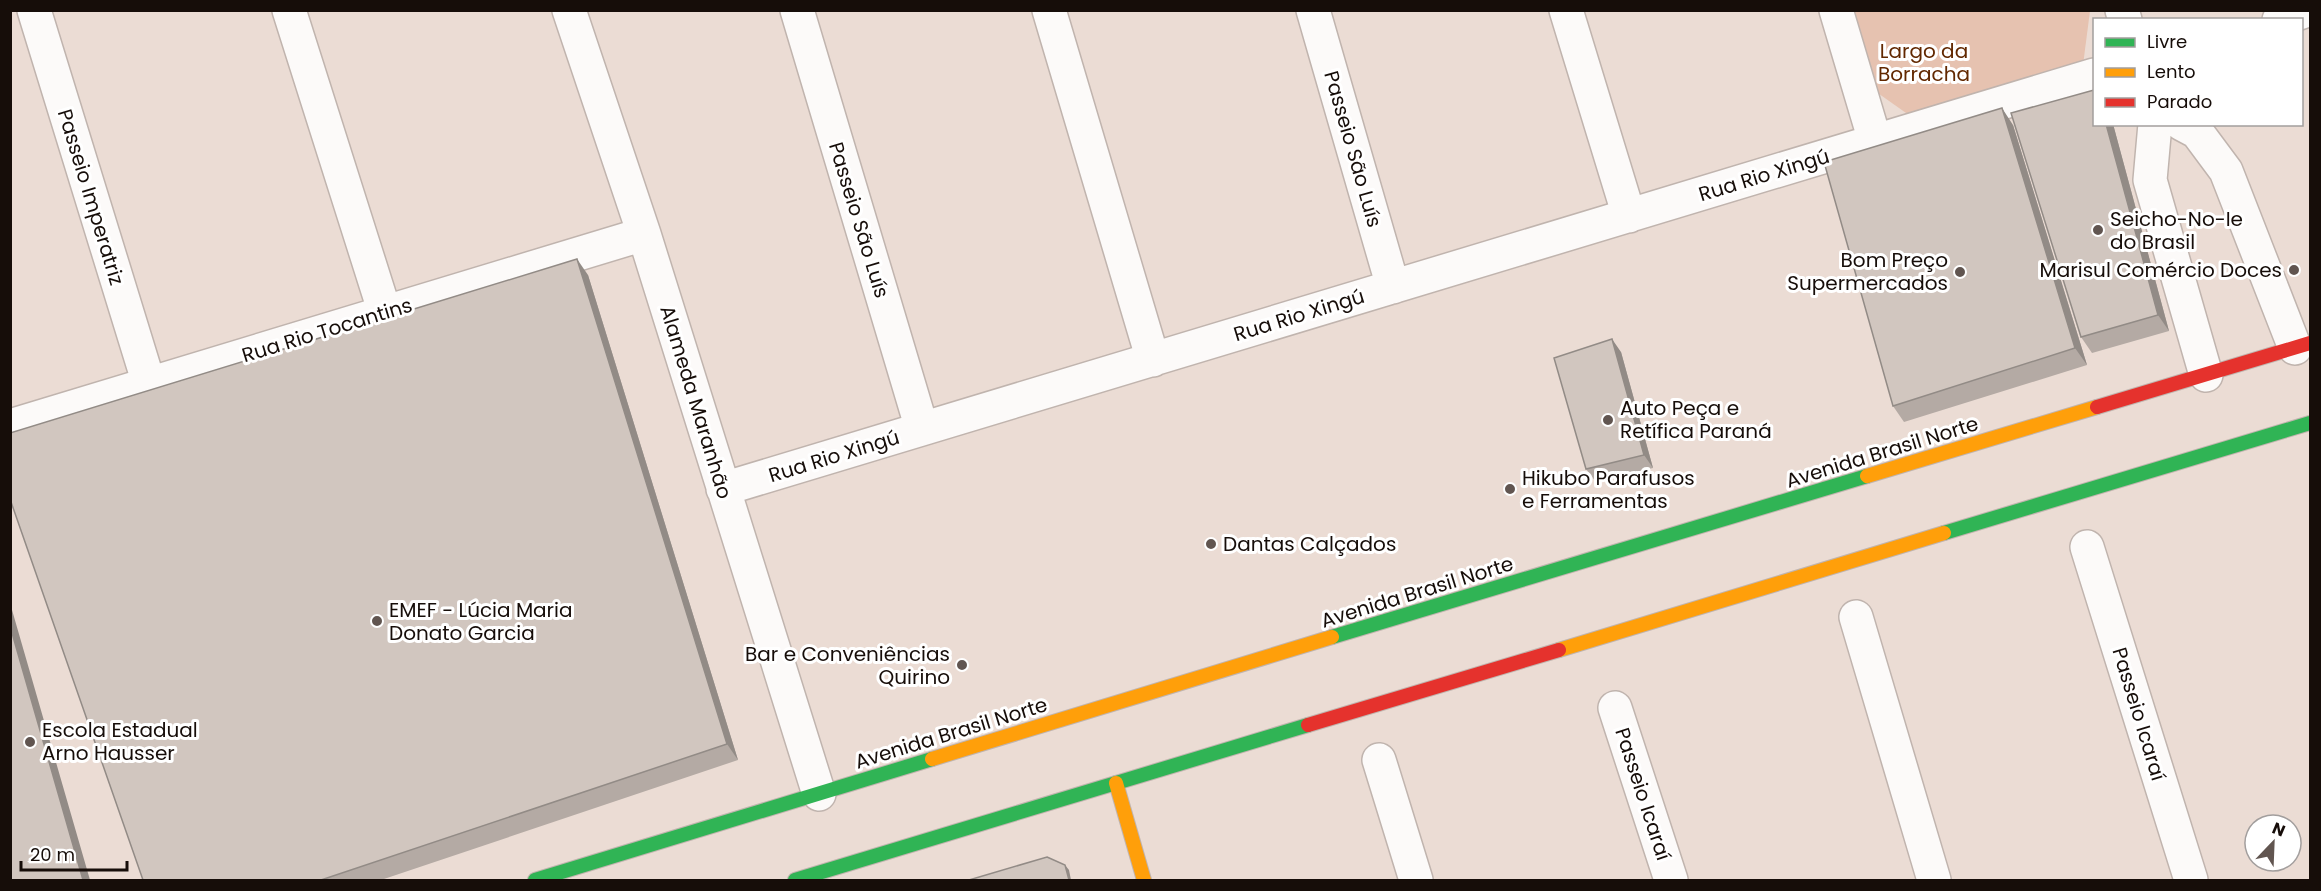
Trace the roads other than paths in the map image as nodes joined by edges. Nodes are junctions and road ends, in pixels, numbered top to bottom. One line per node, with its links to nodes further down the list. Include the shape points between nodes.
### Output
1 (34, 10): 22 (street, Passeio Imperatriz)
2 (289, 10): 18 (street)
3 (797, 10): 25 (street, Passeio São Luís)
4 (1049, 10): 20 (street)
5 (1313, 10): 17 (street, Passeio São Luís)
6 (1566, 10): 15 (street)
7 (1836, 10): 14 (street)
8 (2308, 10): 10 (street)
9 (578, 13): 16 (street, Alameda Maranhão)
10 (2285, 18)
11 (2093, 75): 14 (street, Rua Rio Xingú)
12 (2155, 126): 21 (street, via 2150,180)
13 (2186, 126): 19 (street, via 2198,132 2226,171)
14 (1875, 141): 15 (street, Rua Rio Xingú)
15 (1629, 216): 17 (street, Rua Rio Xingú)
16 (644, 234): 18 (street, Rua Rio Tocantins); 26 (street, Alameda Maranhão)
17 (1393, 287): 20 (street, Rua Rio Xingú)
18 (385, 313): 22 (street, Rua Rio Tocantins)
19 (2303, 346): 21 (main road, Avenida Brasil Norte)
20 (1153, 360): 25 (street, Rua Rio Xingú)
21 (2206, 375): 32 (main road, Avenida Brasil Norte)
22 (149, 384): 24 (street, Rua Rio Tocantins)
23 (2310, 423): 31 (main road)
24 (10, 426)
25 (922, 429): 26 (street, Rua Rio Xingú)
26 (723, 489): 32 (street, Alameda Maranhão)
27 (2087, 547): 39 (street, Passeio Icaraí)
28 (1856, 617): 38 (street)
29 (1615, 708): 37 (street, Passeio Icaraí)
30 (1379, 760): 36 (street)
31 (1116, 783): 34 (main road); 35 (main road)
32 (819, 794): 33 (main road, Avenida Brasil Norte)
33 (535, 880)
34 (795, 880)
35 (1144, 880)
36 (1416, 880)
37 (1671, 880)
38 (1934, 880)
39 (2191, 880)

